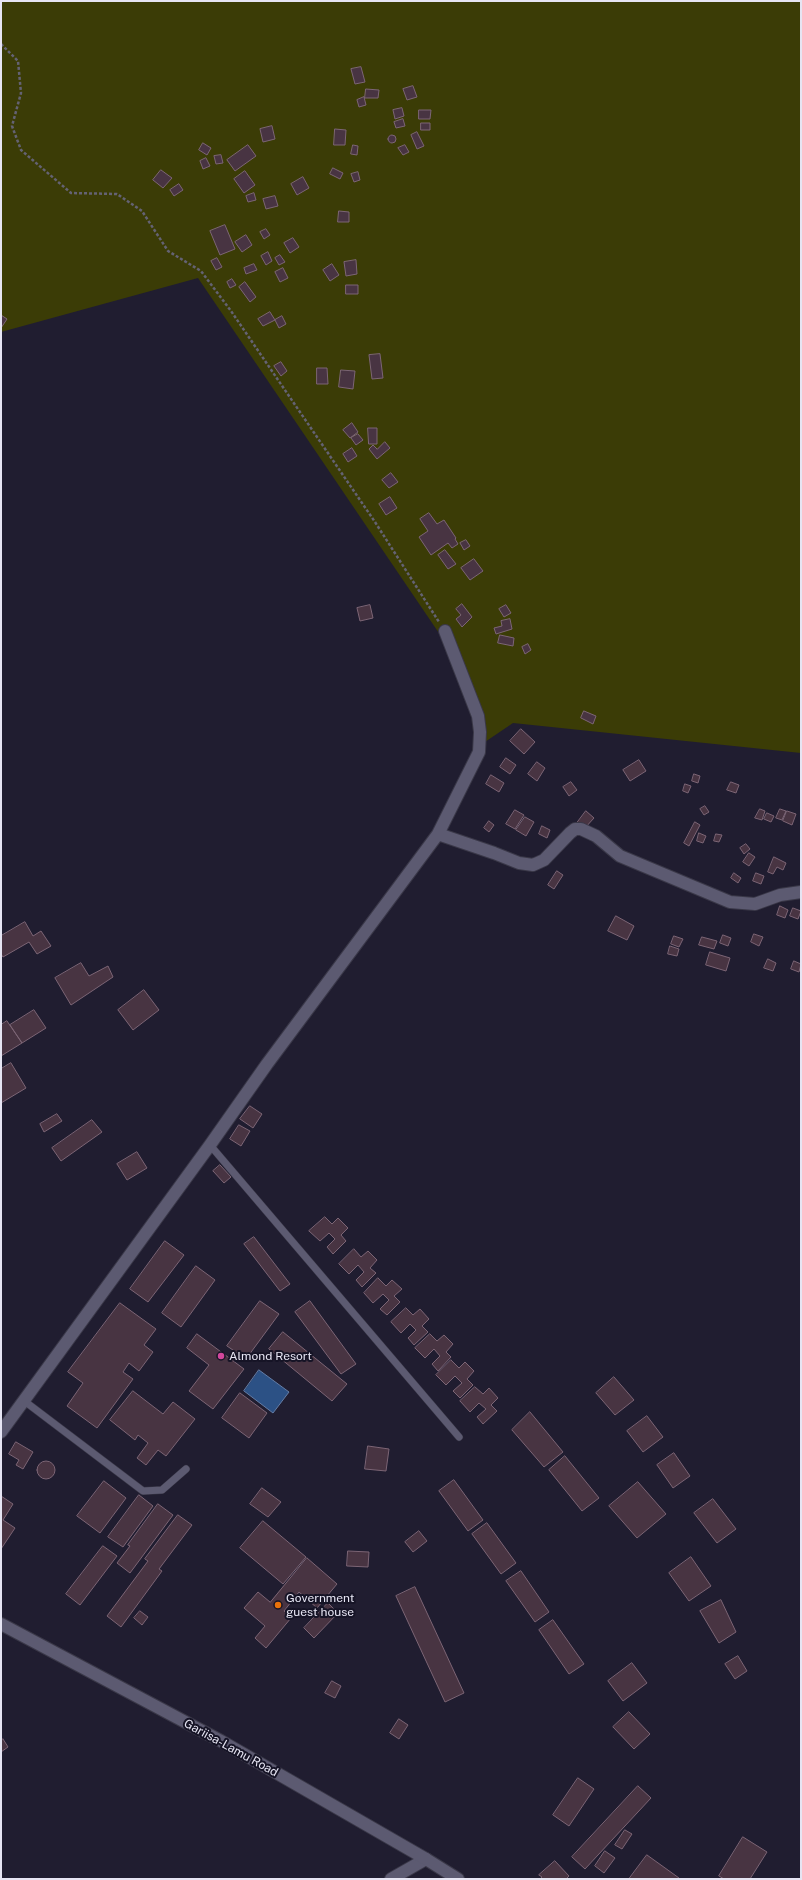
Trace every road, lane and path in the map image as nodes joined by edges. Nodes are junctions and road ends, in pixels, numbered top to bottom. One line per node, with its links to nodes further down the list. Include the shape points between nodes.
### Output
1 (1, 44): 2 (path, via 18,60 21,93 12,126 21,150 71,194 118,194 142,211 168,251 201,271 375,522)
2 (445, 631): 3 (street, via 478,716 479,752)
3 (438, 834): 4 (street, via 519,863 532,865 544,860 575,829 581,829 596,836 620,856 730,902 755,904 780,895); 5 (street)
4 (801, 892)
5 (210, 1145): 6 (street); 8 (lane)
6 (23, 1400): 7 (street); 9 (lane, via 143,1491 162,1490)
7 (1, 1432)
8 (459, 1437)
9 (186, 1469)
10 (1, 1624): 11 (street, Gariisa-Lamu Road, via 221,1741)
11 (426, 1859): 12 (street); 13 (street, Gariisa-Lamu Road)
12 (391, 1879)
13 (458, 1879)

